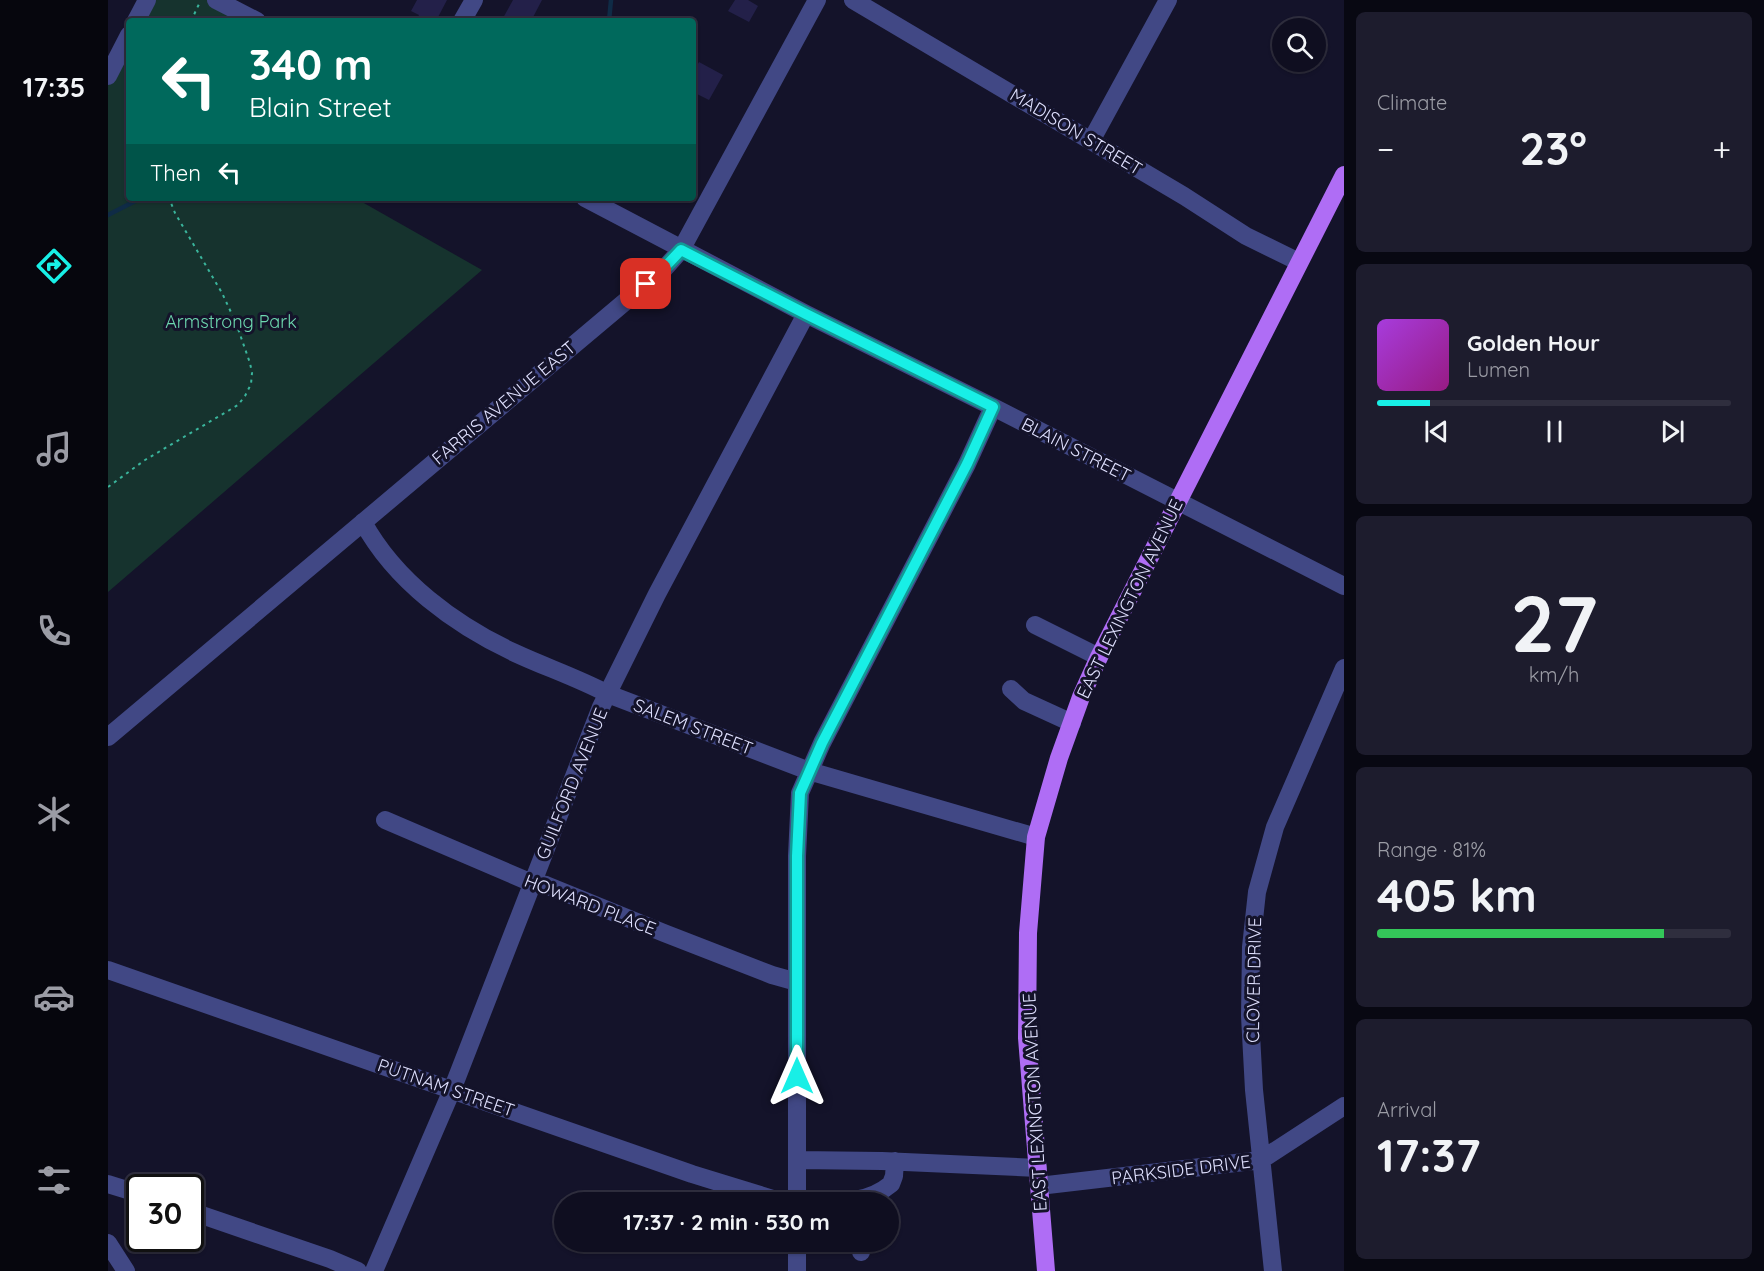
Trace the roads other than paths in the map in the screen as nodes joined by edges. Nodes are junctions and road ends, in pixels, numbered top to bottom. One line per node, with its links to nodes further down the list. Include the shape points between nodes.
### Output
1 (147, 0): 7 (street)
2 (216, 0): 8 (street)
3 (474, 0): 9 (street)
4 (817, 0): 15 (street, FARRIS AVENUE EAST)
5 (853, 0): 12 (street, MADISON STREET)
6 (1168, 0): 12 (street)
7 (138, 18)
8 (251, 18)
9 (464, 18)
10 (126, 41): 11 (street)
11 (108, 76)
12 (1090, 141): 16 (street, MADISON STREET, via 1246,236)
13 (1344, 175): 16 (main road, EAST LEXINGTON AVENUE)
14 (591, 201): 15 (street, BLAIN STREET)
15 (681, 250): 17 (street, BLAIN STREET); 20 (street, FARRIS AVENUE EAST)
16 (1299, 262): 19 (main road, EAST LEXINGTON AVENUE)
17 (806, 314): 18 (street, BLAIN STREET); 26 (street, GUILFORD AVENUE)
18 (993, 407): 19 (street, BLAIN STREET); 29 (street)
19 (1178, 502): 21 (street, BLAIN STREET); 23 (main road, EAST LEXINGTON AVENUE)
20 (363, 522): 26 (street, SALEM STREET, via 403,576 459,622 514,653); 28 (street, FARRIS AVENUE EAST)
21 (1344, 586)
22 (1035, 625): 23 (street)
23 (1099, 657): 27 (main road, EAST LEXINGTON AVENUE)
24 (1344, 668): 38 (street, CLOVER DRIVE, via 1275,827 1257,892 1250,1016)
25 (1011, 689): 27 (street, via 1024,701)
26 (608, 694): 29 (street, SALEM STREET); 32 (street, GUILFORD AVENUE)
27 (1072, 723): 31 (main road, EAST LEXINGTON AVENUE)
28 (108, 737)
29 (809, 771): 31 (street, SALEM STREET); 34 (street, via 800,793)
30 (385, 820): 32 (street, HOWARD PLACE)
31 (1036, 837): 40 (main road, EAST LEXINGTON AVENUE, via 1028,933 1027,1038)
32 (532, 883): 34 (street, HOWARD PLACE, via 546,885); 35 (street, GUILFORD AVENUE)
33 (108, 970): 35 (street, PUTNAM STREET)
34 (797, 982): 37 (street)
35 (452, 1090): 43 (street, PUTNAM STREET, via 692,1174); 51 (street, GUILFORD AVENUE)
36 (1344, 1106): 38 (street, PARKSIDE DRIVE)
37 (797, 1160): 39 (street, PARKSIDE DRIVE); 44 (street)
38 (1261, 1160): 40 (street, PARKSIDE DRIVE); 54 (street, CLOVER DRIVE)
39 (895, 1161): 40 (street, PARKSIDE DRIVE); 45 (street, via 891,1184)
40 (1038, 1177): 53 (main road, EAST LEXINGTON AVENUE)
41 (108, 1184): 42 (street)
42 (126, 1190)
43 (757, 1192)
44 (794, 1192)
45 (877, 1192)
46 (204, 1216): 50 (street)
47 (108, 1243): 49 (street)
48 (797, 1252): 52 (street)
49 (126, 1271)
50 (358, 1271)
51 (374, 1271)
52 (797, 1271)
53 (1046, 1271)
54 (1273, 1271)

